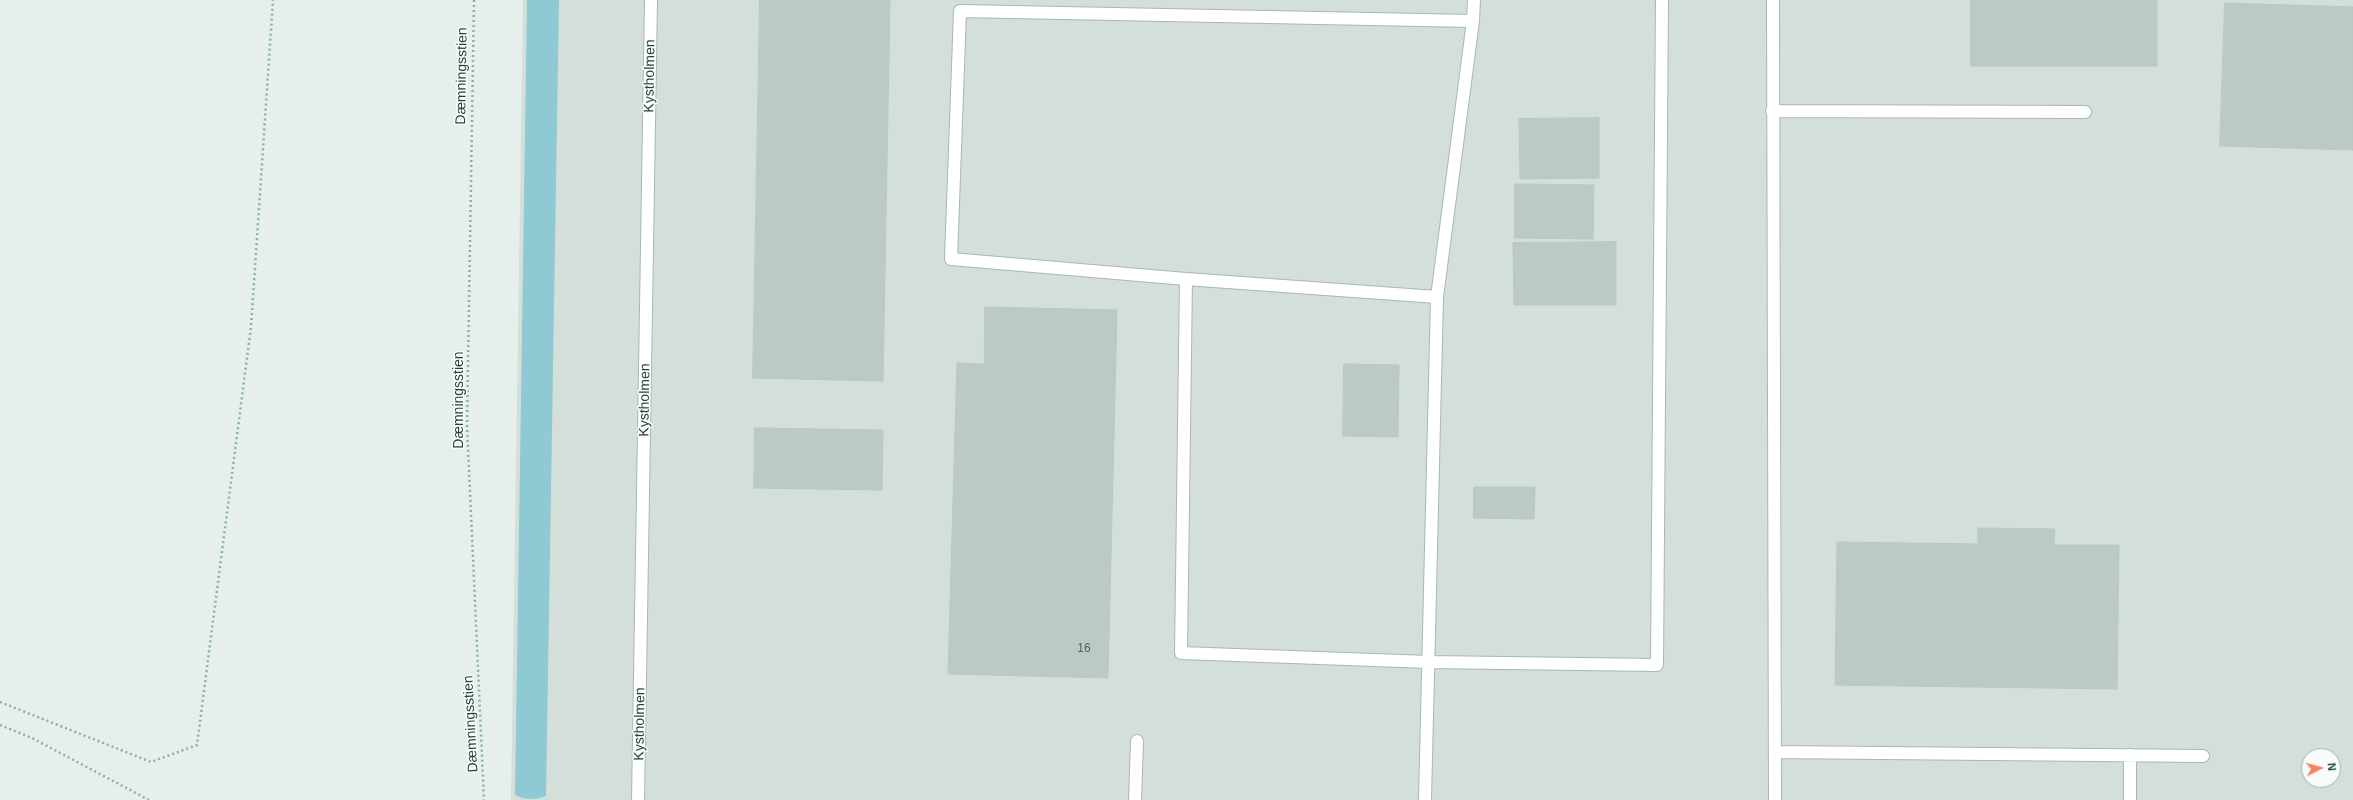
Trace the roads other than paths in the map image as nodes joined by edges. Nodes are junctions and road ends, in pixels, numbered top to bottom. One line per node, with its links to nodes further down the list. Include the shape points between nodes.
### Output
1 (651, 0): 15 (street, Kystholmen)
2 (1474, 0): 5 (street)
3 (1662, 0): 10 (street, via 1657,665)
4 (1773, 0): 6 (street)
5 (1473, 22): 8 (street, via 960,11 951,259); 9 (street)
6 (1772, 111): 7 (street); 12 (street)
7 (2085, 112)
8 (1186, 279): 9 (street); 10 (street, via 1181,653)
9 (1437, 297): 10 (street)
10 (1429, 662): 17 (street)
11 (1137, 741): 16 (street)
12 (1775, 752): 13 (street); 18 (street)
13 (2130, 755): 14 (street); 19 (street)
14 (2203, 756)
15 (638, 800)
16 (1136, 800)
17 (1425, 800)
18 (1775, 800)
19 (2130, 800)

